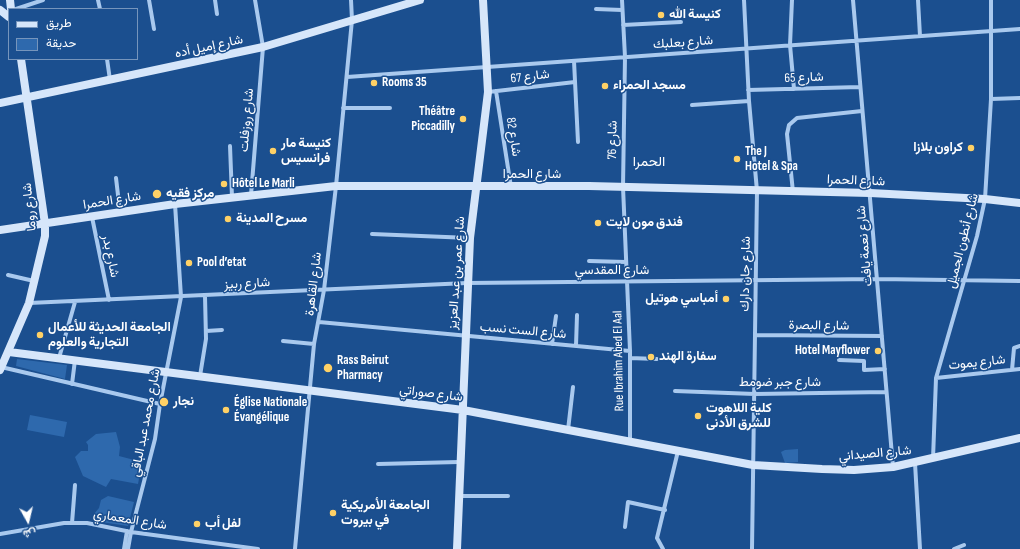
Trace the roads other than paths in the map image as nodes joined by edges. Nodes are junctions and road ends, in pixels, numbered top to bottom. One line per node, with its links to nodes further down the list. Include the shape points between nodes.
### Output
1 (43, 0): 14 (street)
2 (149, 0): 23 (street)
3 (215, 0): 18 (street)
4 (255, 0): 29 (street, شارع روزفلت)
5 (351, 0): 20 (street, شارع القاهرة)
6 (420, 0): 20 (street, شارع إميل أده)
7 (483, 0): 35 (street, شارع عمر بن عبد العزيز)
8 (622, 0): 17 (street, شارع 76)
9 (744, 0): 30 (street, شارع جان دارك)
10 (792, 0): 28 (street)
11 (853, 0): 27 (street, شارع نعمة يافت)
12 (918, 0): 26 (street)
13 (991, 0): 25 (street, شارع أنطون الجميل)
14 (19, 8)
15 (596, 9): 17 (street)
16 (0, 10): 19 (street)
17 (622, 10): 22 (street, شارع 76)
18 (217, 14)
19 (8, 16)
20 (352, 20): 29 (street, شارع إميل أده); 36 (street, شارع القاهرة)
21 (681, 22): 22 (street)
22 (623, 25): 31 (street, شارع 76)
23 (154, 29)
24 (1020, 29): 25 (street, شارع بعلبك)
25 (991, 31): 26 (street, شارع بعلبك); 45 (street, شارع أنطون الجميل)
26 (920, 36): 27 (street, شارع بعلبك)
27 (857, 41): 28 (street, شارع بعلبك); 39 (street, شارع نعمة يافت)
28 (790, 45): 30 (street, شارع بعلبك); 40 (street)
29 (263, 47): 37 (street, شارع إميل أده); 62 (street, شارع روزفلت)
30 (746, 49): 31 (street, شارع بعلبك); 41 (street, شارع جان دارك)
31 (625, 57): 34 (street, شارع بعلبك); 58 (street, شارع 76)
32 (21, 60): 43 (street, شارع روما)
33 (107, 60): 37 (street)
34 (574, 61): 35 (street, شارع بعلبك); 38 (street)
35 (488, 67): 36 (street, شارع بعلبك); 42 (street, شارع عمر بن عبد العزيز)
36 (347, 77): 49 (street, شارع القاهرة)
37 (110, 80): 43 (street, شارع إميل أده)
38 (575, 82): 42 (street, شارع 67); 52 (street)
39 (860, 87): 40 (street, شارع 65); 51 (street, شارع نعمة يافت)
40 (794, 88): 41 (street, شارع 65)
41 (748, 90): 46 (street, شارع جان دارك)
42 (492, 91): 56 (street, شارع عمر بن عبد العزيز); 57 (street, شارع 82)
43 (28, 98): 47 (street, شارع إميل أده); 69 (street, شارع روما)
44 (1020, 98): 45 (street)
45 (991, 99): 64 (street, شارع أنطون الجميل)
46 (749, 101): 48 (street); 59 (street, شارع جان دارك)
47 (0, 103)
48 (692, 105)
49 (343, 108): 50 (street); 55 (street, شارع القاهرة)
50 (390, 108)
51 (862, 111): 60 (street, via 797,118 789,125 787,134); 61 (street, شارع نعمة يافت)
52 (578, 142)
53 (230, 146): 63 (street)
54 (116, 178): 67 (street)
55 (336, 186): 56 (street, شارع الحمرا); 62 (street, شارع الحمرا); 83 (street, شارع القاهرة)
56 (476, 187): 57 (street, شارع الحمرا); 72 (street, شارع عمر بن عبد العزيز)
57 (511, 187): 58 (street, شارع الحمرا)
58 (623, 187): 59 (street, شارع الحمرا); 74 (street, شارع 76)
59 (757, 191): 60 (street, شارع الحمرا); 80 (street, شارع جان دارك)
60 (793, 192): 61 (street, شارع الحمرا)
61 (870, 193): 64 (street, شارع الحمرا); 76 (street, شارع نعمة يافت)
62 (251, 195): 63 (street, شارع الحمرا)
63 (232, 197): 66 (street, شارع الحمرا)
64 (985, 199): 65 (street, شارع الحمرا); 77 (street, شارع أنطون الجميل)
65 (1020, 203)
66 (175, 204): 67 (street, شارع الحمرا); 85 (street, شارع محمد عبد الباقي)
67 (120, 212): 68 (street, شارع الحمرا)
68 (92, 217): 69 (street, شارع الحمرا); 86 (street, شارع بدر)
69 (45, 224): 70 (street, شارع الحمرا); 78 (street, شارع روما, via 44,242)
70 (0, 230)
71 (372, 234): 72 (street)
72 (470, 238): 82 (street, شارع عمر بن عبد العزيز)
73 (589, 261): 74 (street)
74 (626, 262): 79 (street, شارع 76)
75 (8, 275): 78 (street)
76 (878, 279): 77 (street, شارع المقدسي); 80 (street, شارع المقدسي); 96 (street, شارع نعمة يافت)
77 (964, 280): 81 (street, شارع المقدسي); 117 (street, شارع أنطون الجميل)
78 (34, 281): 88 (street, شارع روما)
79 (626, 281): 80 (street, شارع المقدسي); 82 (street, شارع المقدسي); 103 (street, Rue Ibrahim Abed El Aal)
80 (756, 281): 94 (street, شارع جان دارك)
81 (1020, 281)
82 (467, 282): 83 (street, شارع ربيز); 95 (street, شارع عمر بن عبد العزيز)
83 (324, 290): 84 (street, شارع ربيز); 91 (street, شارع القاهرة)
84 (205, 296): 85 (street, شارع ربيز); 92 (street)
85 (181, 297): 86 (street, شارع ربيز); 115 (street, شارع محمد عبد الباقي)
86 (109, 300): 87 (street, شارع ربيز)
87 (75, 302): 88 (street, شارع ربيز); 106 (street)
88 (29, 303): 97 (street, شارع روما)
89 (577, 315): 101 (street)
90 (556, 316): 100 (street)
91 (319, 322): 95 (street, شارع الست نسب); 99 (street, شارع القاهرة)
92 (206, 330): 93 (street); 116 (street)
93 (222, 330)
94 (756, 335): 96 (street, شارع البصرة); 123 (street, شارع جان دارك)
95 (465, 336): 100 (street, شارع الست نسب); 125 (street, شارع عمر بن عبد العزيز)
96 (882, 336): 113 (street, شارع نعمة يافت)
97 (13, 341): 104 (street, شارع روما); 105 (street)
98 (282, 341): 99 (street)
99 (314, 344): 120 (street, شارع القاهرة)
100 (552, 344): 101 (street, شارع الست نسب)
101 (576, 346): 103 (street, شارع الست نسب)
102 (1020, 346): 114 (street, via 1014,348)
103 (630, 351): 107 (street, Rue Ibrahim Abed El Aal)
104 (8, 352): 105 (street, شارع صوراتي); 111 (street, شارع روما)
105 (18, 353): 106 (street, شارع صوراتي)
106 (59, 358): 108 (street, شارع صوراتي)
107 (630, 358): 109 (street); 128 (street, Rue Ibrahim Abed El Aal)
108 (75, 360): 115 (street, شارع صوراتي); 118 (street)
109 (657, 360)
110 (839, 360): 113 (street, via 864,360 864,370)
111 (0, 368): 118 (street)
112 (1020, 369): 114 (street, شارع يموت)
113 (884, 370): 122 (street, شارع نعمة يافت)
114 (1012, 370): 117 (street, شارع يموت)
115 (166, 373): 116 (street, شارع صوراتي); 124 (street, شارع محمد عبد الباقي)
116 (200, 377): 120 (street, شارع صوراتي)
117 (936, 378): 130 (street, شارع أنطون الجميل)
118 (72, 384): 124 (street)
119 (573, 387): 126 (street)
120 (309, 390): 125 (street, شارع صوراتي); 148 (street, شارع القاهرة)
121 (675, 391): 123 (street, شارع جبر ضومط)
122 (886, 392): 123 (street, شارع جبر ضومط); 135 (street, شارع نعمة يافت)
123 (755, 394): 134 (street, شارع جان دارك)
124 (160, 404): 142 (street, شارع محمد عبد الباقي, via 155,439)
125 (463, 410): 126 (street, شارع صوراتي); 131 (street, شارع عمر بن عبد العزيز)
126 (568, 430): 128 (street, شارع صوراتي)
127 (1020, 438): 130 (street, شارع الصيداني)
128 (630, 442): 129 (street, شارع صوراتي)
129 (678, 451): 134 (street, شارع صوراتي); 139 (street)
130 (933, 459): 132 (street, شارع الصيداني)
131 (459, 462): 133 (street); 137 (street, شارع عمر بن عبد العزيز)
132 (915, 463): 135 (street, شارع الصيداني); 152 (street)
133 (378, 464)
134 (752, 465): 135 (street, شارع الصيداني, via 854,470); 151 (street, شارع جان دارك)
135 (893, 467)
136 (75, 485): 140 (street)
137 (459, 496): 138 (street); 149 (street, شارع عمر بن عبد العزيز)
138 (508, 496)
139 (665, 510): 141 (street, via 628,502); 150 (street, via 657,538)
140 (72, 523): 142 (street, شارع المعماري, via 94,524); 143 (street, شارع المعماري)
141 (625, 527)
142 (129, 531): 145 (street, شارع محمد عبد الباقي); 146 (street, شارع محمد عبد الباقي); 147 (street, شارع المعماري)
143 (0, 534)
144 (964, 545): 153 (street)
145 (124, 549)
146 (128, 549)
147 (258, 549)
148 (295, 549)
149 (457, 549)
150 (663, 549)
151 (752, 549)
152 (920, 549)
153 (954, 549)

